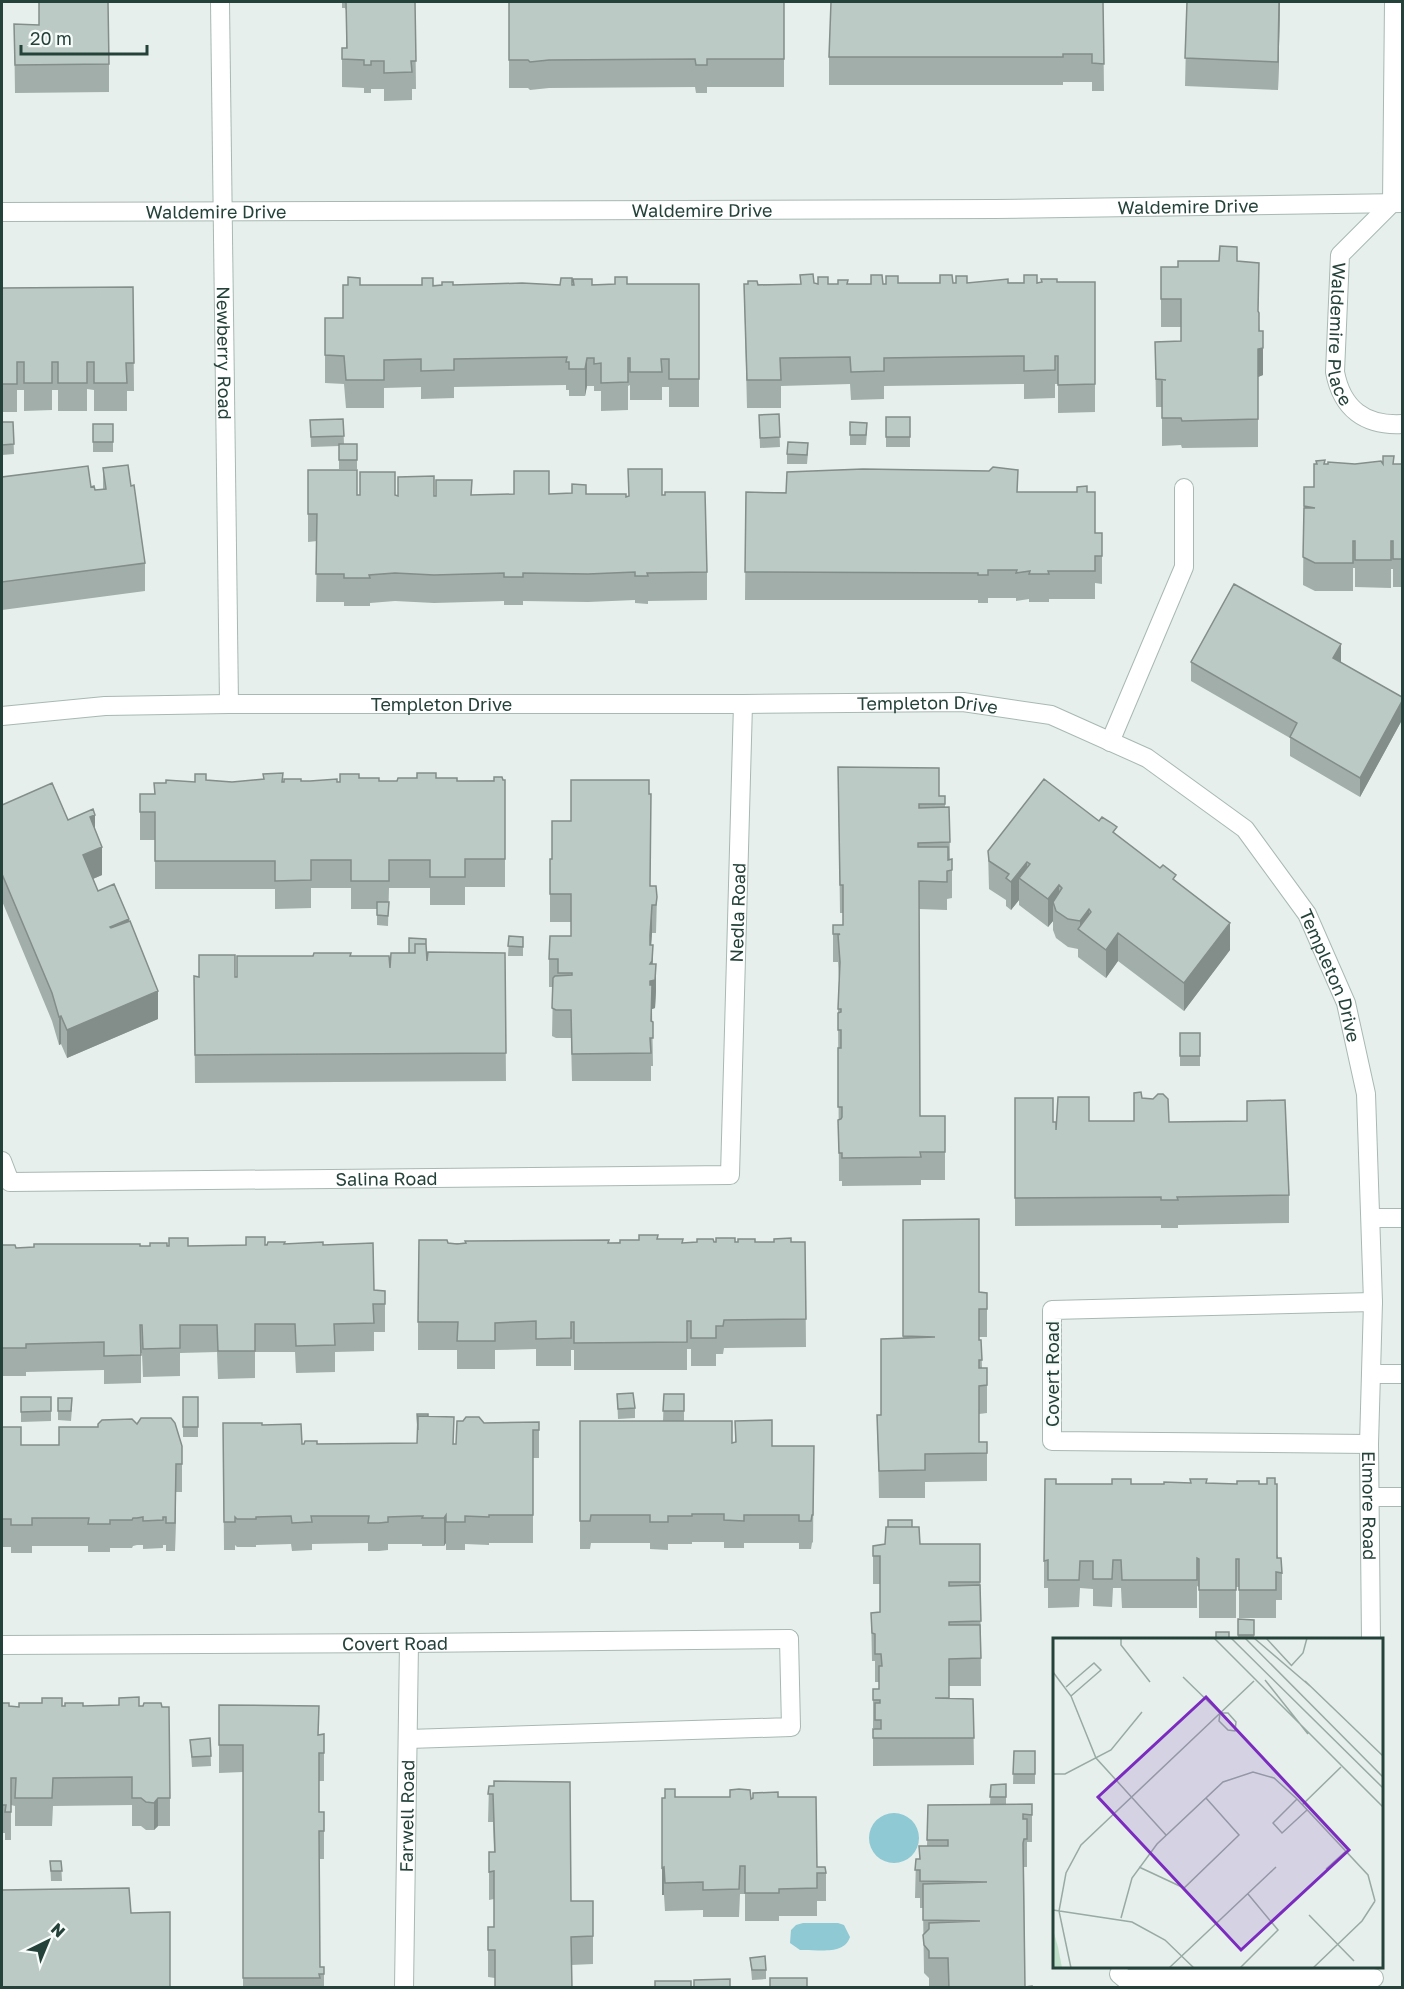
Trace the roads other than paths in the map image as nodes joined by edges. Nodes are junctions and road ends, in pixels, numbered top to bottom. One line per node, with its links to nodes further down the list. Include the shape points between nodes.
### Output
1 (220, 2): 4 (street, Newberry Road)
2 (1394, 2): 3 (street)
3 (1399, 206): 4 (street, Waldemire Drive); 6 (street, Waldemire Place, via 1340,255 1335,372 1338,388 1358,413 1372,421)
4 (224, 211): 5 (street, Waldemire Drive); 8 (street, Newberry Road)
5 (2, 212)
6 (1402, 424)
7 (1184, 488): 11 (street, via 1184,567)
8 (229, 704): 9 (street, Templeton Drive); 10 (street, Templeton Drive, via 105,706)
9 (743, 704): 11 (street, Templeton Drive, via 963,702 1051,715); 12 (street, Nedla Road)
10 (2, 716)
11 (1110, 742): 14 (street, Templeton Drive, via 1147,758 1245,829 1307,914 1346,1003 1366,1094)
12 (732, 1120): 13 (street, Salina Road, via 730,1175 10,1182)
13 (2, 1161)
14 (1371, 1218): 15 (street); 16 (street, Templeton Drive)
15 (1402, 1218)
16 (1373, 1302): 17 (street, Templeton Drive); 19 (street, Covert Road, via 1052,1310 1052,1441)
17 (1372, 1374): 18 (street); 19 (street, Elmore Road)
18 (1402, 1374)
19 (1369, 1444): 20 (street, Elmore Road)
20 (1370, 1497): 21 (street); 22 (street, Elmore Road)
21 (1402, 1497)
22 (1371, 1638)
23 (409, 1643): 24 (street, Covert Road); 25 (street, Farwell Road); 25 (street, Covert Road, via 789,1639 791,1727)
24 (2, 1645)
25 (408, 1739): 28 (street, Farwell Road)
26 (1119, 1970): 27 (street, via 1125,1979)
27 (1374, 1977)
28 (404, 1988)

